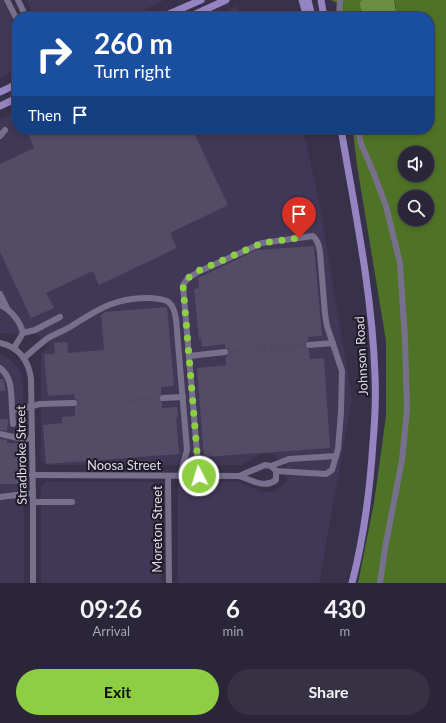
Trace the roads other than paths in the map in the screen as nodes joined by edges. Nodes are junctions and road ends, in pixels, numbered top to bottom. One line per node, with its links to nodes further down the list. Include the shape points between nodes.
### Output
1 (7, 0): 9 (street)
2 (18, 0): 10 (street)
3 (200, 0): 11 (main road)
4 (226, 0): 12 (main road)
5 (302, 0): 13 (main road)
6 (308, 0): 14 (main road)
7 (321, 0): 15 (main road)
8 (340, 0): 16 (street)
9 (13, 12)
10 (24, 12)
11 (173, 12)
12 (201, 12)
13 (306, 12)
14 (311, 12)
15 (323, 12)
16 (339, 12)
17 (12, 85): 18 (main road)
18 (0, 92)
19 (12, 100): 20 (main road)
20 (0, 106)
21 (5, 130): 24 (street)
22 (342, 134): 60 (main road, Johnson Road, via 366,277 376,376 369,495)
23 (359, 134): 61 (street, via 386,206 400,263 405,340 407,409 402,460)
24 (0, 136)
25 (0, 294): 27 (street)
26 (0, 305): 27 (street)
27 (9, 312): 29 (street, via 21,326)
28 (60, 317): 29 (street, via 35,330)
29 (23, 333): 33 (street)
30 (0, 343): 33 (street, Stradbroke Street)
31 (333, 343): 32 (street); 35 (street, via 325,314 320,252 313,236 262,243 200,270 188,278 183,285); 46 (street, via 342,371)
32 (310, 345)
33 (14, 348): 36 (street, Stradbroke Street)
34 (225, 352): 35 (street)
35 (189, 356): 52 (street)
36 (24, 358): 38 (street, via 49,337 102,307 140,298 162,299 168,301 175,310); 41 (street, Stradbroke Street, via 30,368)
37 (0, 368): 42 (street, via 11,382)
38 (183, 397): 39 (street); 51 (street, via 187,450)
39 (163, 398)
40 (74, 403): 41 (street)
41 (32, 406): 42 (street); 45 (street, Stradbroke Street)
42 (12, 409): 43 (street)
43 (13, 424)
44 (0, 434): 45 (street, via 23,439)
45 (32, 438): 49 (street, Stradbroke Street)
46 (336, 456): 47 (street, Noosa Street, via 289,459); 48 (street, via 332,470 326,474)
47 (271, 466): 48 (street); 53 (street, Noosa Street)
48 (276, 471): 53 (street, Noosa Street, via 276,480 270,484 261,484)
49 (32, 475): 50 (street, Noosa Street); 54 (street, Stradbroke Street)
50 (168, 476): 51 (street, Noosa Street); 59 (street, Moreton Street)
51 (180, 476): 52 (street, Noosa Street)
52 (199, 476): 53 (street, Noosa Street)
53 (239, 476)
54 (33, 493): 55 (street); 56 (street, Stradbroke Street)
55 (0, 497)
56 (33, 502): 57 (street); 58 (street, Stradbroke Street)
57 (72, 502)
58 (33, 583)
59 (169, 583)
60 (352, 583)
61 (380, 583)

